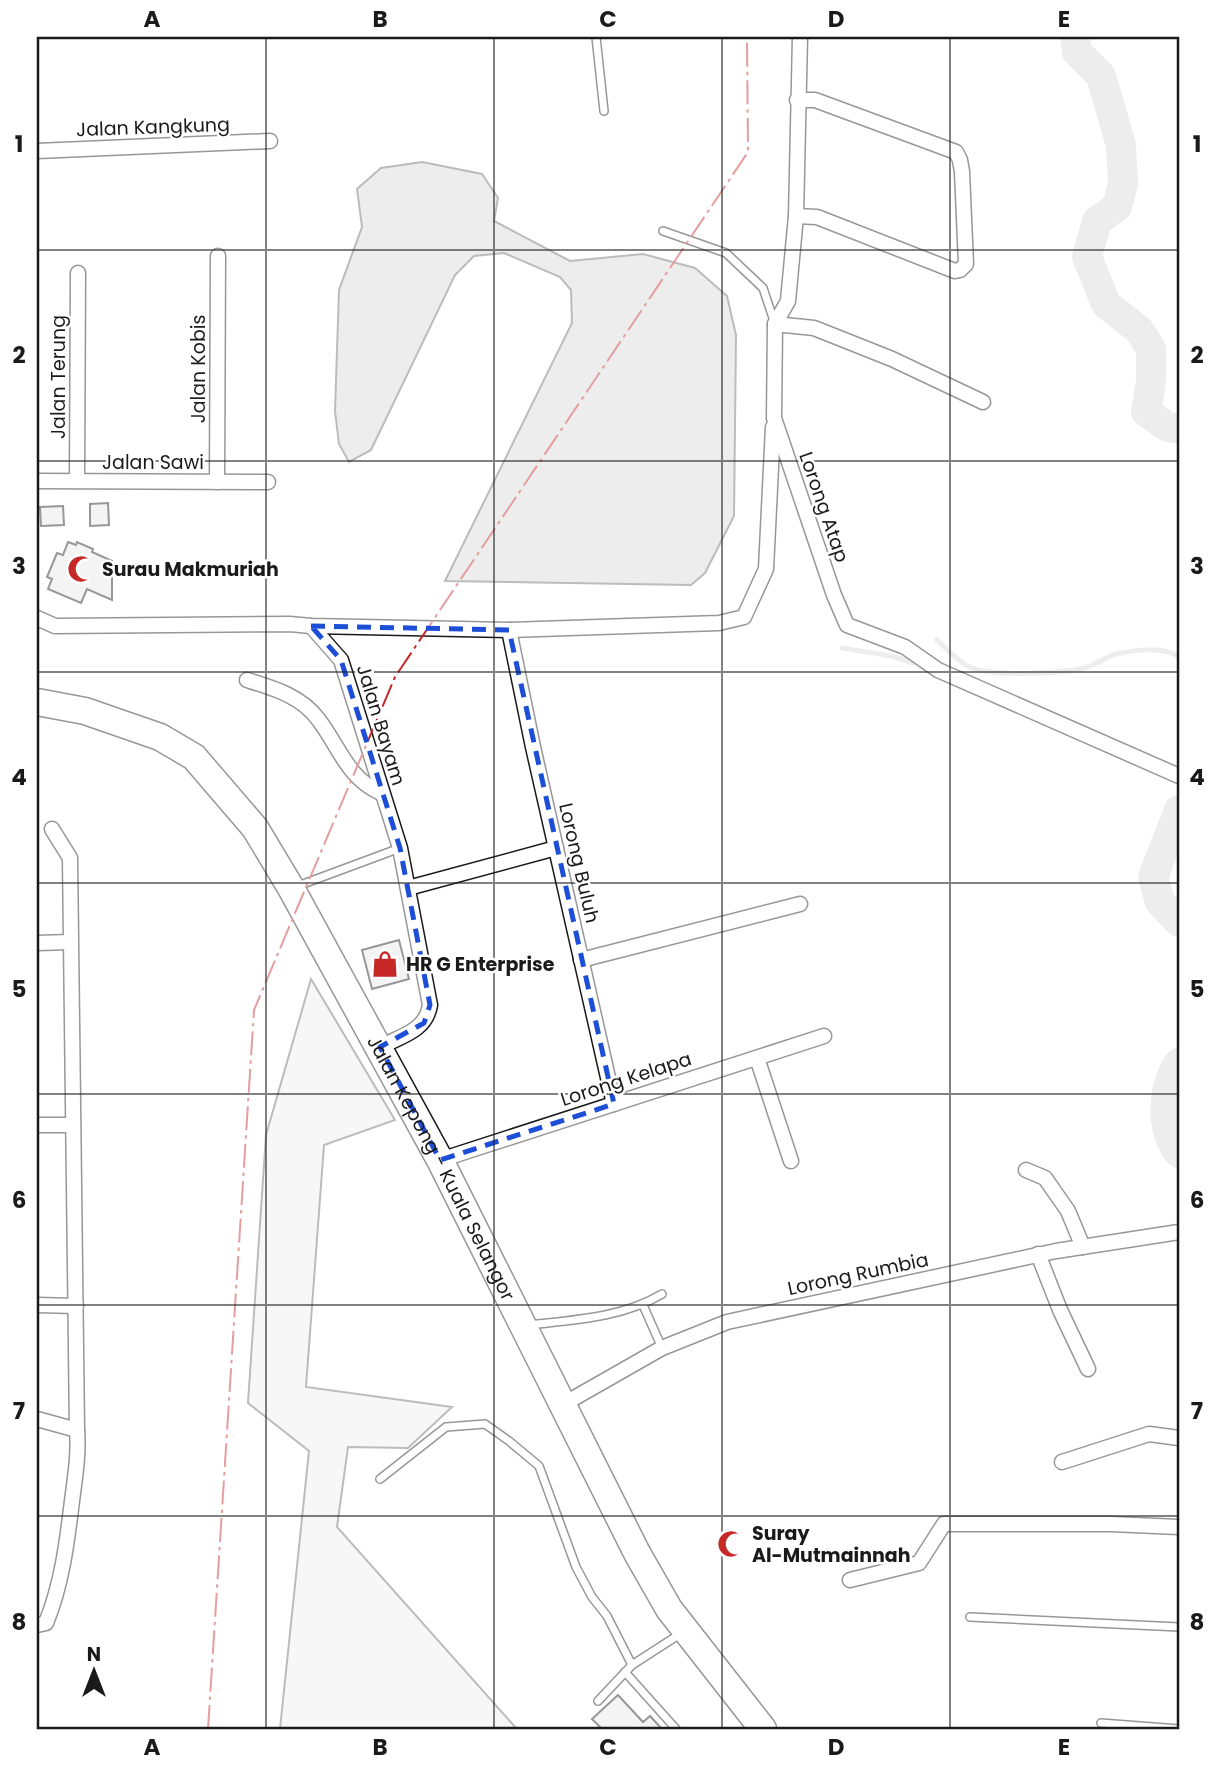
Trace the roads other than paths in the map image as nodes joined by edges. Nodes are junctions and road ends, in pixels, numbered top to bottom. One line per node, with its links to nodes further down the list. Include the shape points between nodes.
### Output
1 (596, 37): 4 (lane)
2 (800, 37): 3 (street, Lorong Atap)
3 (797, 100): 7 (street, Lorong Atap); 7 (street, via 815,100 956,152 962,172 966,264 955,271 817,216)
4 (604, 111)
5 (270, 141): 6 (street, Jalan Kangkung)
6 (37, 151)
7 (796, 216): 11 (street, Lorong Atap, via 788,301)
8 (663, 231): 11 (lane, via 726,253 763,288)
9 (218, 256): 16 (street, Jalan Kobis)
10 (78, 273): 15 (street, Jalan Terung)
11 (775, 324): 12 (street, via 814,328); 13 (street, Lorong Atap)
12 (984, 402)
13 (774, 418): 20 (street, via 766,569 744,617 719,624); 23 (street, Lorong Atap, via 848,625 905,647 938,670)
14 (37, 481): 15 (street, Jalan Sawi)
15 (77, 481): 16 (street, Jalan Sawi)
16 (217, 482): 17 (street, Jalan Sawi)
17 (268, 482)
18 (37, 618): 19 (street, via 55,626)
19 (311, 626): 20 (street); 24 (street, Jalan Bayam, via 341,660)
20 (509, 630): 27 (street, Lorong Buluh)
21 (247, 680): 24 (street, via 298,700 317,718 347,767 363,784)
22 (37, 702): 28 (highway, Jalan Kepong - Kuala Selangor, via 85,710 160,737 194,757 255,828)
23 (1178, 775)
24 (381, 793): 26 (street, Jalan Bayam)
25 (52, 829): 31 (street, via 69,858)
26 (400, 848): 28 (lane); 29 (street, Jalan Bayam)
27 (555, 848): 29 (street); 33 (street, Lorong Buluh)
28 (291, 888): 35 (highway, Jalan Kepong - Kuala Selangor)
29 (408, 888): 35 (street, Jalan Bayam, via 430,1005 424,1023)
30 (800, 904): 33 (street)
31 (69, 942): 32 (street); 39 (street)
32 (37, 943)
33 (581, 960): 37 (street, Lorong Buluh)
34 (824, 1036): 36 (street, Lorong Kelapa)
35 (380, 1046): 40 (highway, Jalan Kepong - Kuala Selangor)
36 (757, 1058): 37 (street, Lorong Kelapa); 41 (street)
37 (614, 1104): 40 (street, Lorong Kelapa)
38 (37, 1125): 39 (street)
39 (73, 1125): 49 (street)
40 (440, 1160): 50 (highway, Jalan Kepong - Kuala Selangor)
41 (790, 1161)
42 (1026, 1170): 44 (street, via 1045,1178 1068,1211)
43 (1179, 1232): 44 (street, Lorong Rumbia)
44 (1083, 1247): 45 (street, Lorong Rumbia)
45 (1038, 1254): 51 (street, Lorong Rumbia, via 727,1322); 52 (street)
46 (662, 1294): 48 (lane)
47 (37, 1305): 49 (street)
48 (643, 1305): 50 (lane); 51 (lane)
49 (76, 1306): 55 (street)
50 (524, 1326): 53 (highway, Jalan Kepong - Kuala Selangor)
51 (662, 1348): 53 (street, Lorong Rumbia)
52 (1088, 1369)
53 (562, 1405): 64 (highway, Jalan Kepong - Kuala Selangor, via 637,1553 669,1609)
54 (37, 1419): 55 (street)
55 (77, 1430): 62 (street, via 79,1447 58,1587 46,1623)
56 (1179, 1438): 57 (street, via 1149,1434)
57 (1062, 1462)
58 (380, 1479): 65 (lane, via 446,1427 485,1424 509,1441 539,1466 576,1567)
59 (1179, 1527): 60 (street, via 944,1524 919,1563)
60 (850, 1580)
61 (970, 1617): 63 (lane)
62 (37, 1625)
63 (1179, 1627)
64 (687, 1630): 65 (lane); 70 (highway, Jalan Kepong - Kuala Selangor)
65 (632, 1665): 66 (lane)
66 (625, 1672): 67 (lane); 69 (lane)
67 (598, 1701)
68 (1101, 1723): 71 (lane)
69 (676, 1729)
70 (763, 1729)
71 (1179, 1729)

